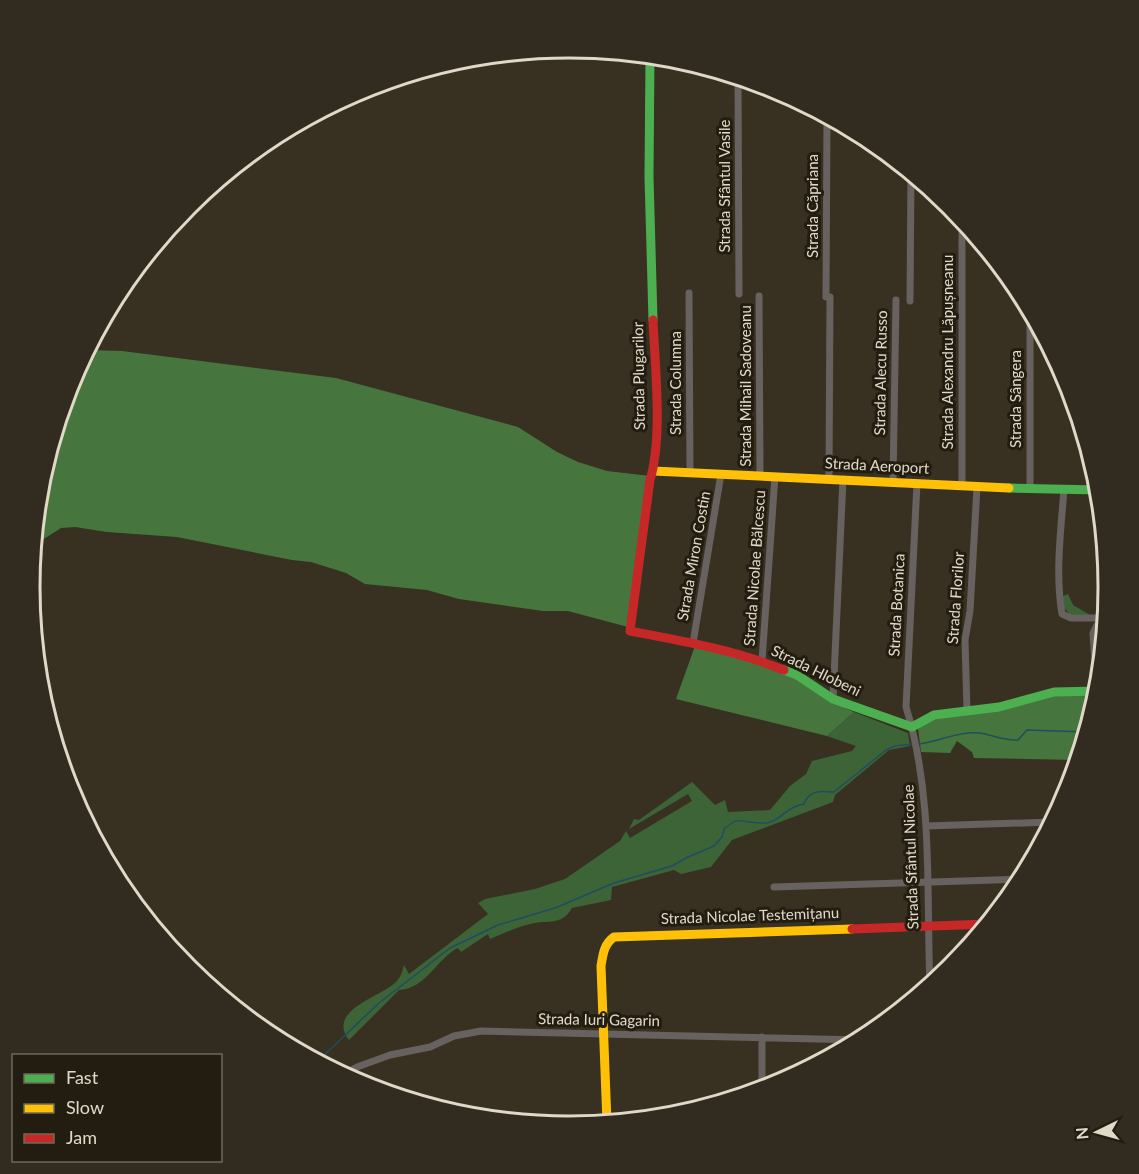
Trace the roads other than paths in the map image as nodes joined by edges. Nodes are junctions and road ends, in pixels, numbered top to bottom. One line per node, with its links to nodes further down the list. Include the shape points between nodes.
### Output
1 (650, 65): 12 (street, Strada Plugarilor, via 656,414)
2 (738, 85): 7 (street, Strada Sfântul Vasile)
3 (827, 125): 17 (street, Strada Căpriana)
4 (911, 183): 10 (street)
5 (962, 233): 21 (street, Strada Alexandru Lăpușneanu)
6 (689, 293): 13 (street, Strada Columna)
7 (739, 294)
8 (759, 296): 15 (street, Strada Mihail Sadoveanu)
9 (896, 300): 19 (street, Strada Alecu Russo)
10 (910, 300)
11 (1030, 326): 23 (street, Strada Sângera)
12 (653, 471): 13 (street, Strada Aeroport); 28 (street, Strada Plugarilor, via 630,631)
13 (690, 473): 14 (street, Strada Aeroport)
14 (721, 474): 15 (street, Strada Aeroport); 28 (street, Strada Miron Costin)
15 (760, 476): 16 (street, Strada Aeroport)
16 (775, 476): 17 (street, Strada Aeroport); 30 (street, Strada Nicolae Bălcescu)
17 (829, 478): 18 (street, Strada Aeroport)
18 (843, 479): 19 (street, Strada Aeroport); 32 (street)
19 (893, 482): 20 (street, Strada Aeroport)
20 (917, 483): 21 (street, Strada Aeroport); 34 (street, Strada Botanica, via 906,707)
21 (962, 485): 22 (street, Strada Aeroport)
22 (977, 487): 23 (street, Strada Aeroport); 33 (street, Strada Florilor, via 965,640)
23 (1030, 489): 24 (street, Strada Aeroport)
24 (1064, 489): 25 (street, Strada Aeroport); 26 (street, via 1059,559 1062,614)
25 (1089, 490)
26 (1097, 619)
27 (1097, 626): 29 (street)
28 (693, 643): 30 (street, Strada Hlobeni)
29 (1095, 646)
30 (762, 661): 32 (street, Strada Hlobeni, via 797,675)
31 (1088, 691): 33 (street, via 1054,692)
32 (833, 699): 34 (street, Strada Hlobeni)
33 (967, 711): 34 (street, via 933,715)
34 (912, 727): 36 (street, Strada Sfântul Nicolae)
35 (1043, 822): 36 (street)
36 (926, 826): 38 (street, Strada Sfântul Nicolae)
37 (1010, 880): 38 (street)
38 (927, 883): 39 (street); 41 (street, Strada Sfântul Nicolae)
39 (774, 887)
40 (976, 924): 41 (street, Strada Nicolae Testemițanu)
41 (927, 926): 42 (street, Strada Sfântul Nicolae); 43 (street, Strada Nicolae Testemițanu, via 614,937 605,946 601,966)
42 (929, 974)
43 (605, 1034): 44 (street, Strada Iuri Gagarin); 46 (street, Strada Iuri Gagarin, via 465,1033 439,1045); 48 (street, Strada Nicolae Testemițanu)
44 (762, 1037): 45 (street, Strada Iuri Gagarin); 47 (street)
45 (843, 1039)
46 (352, 1069)
47 (762, 1080)
48 (607, 1115)

